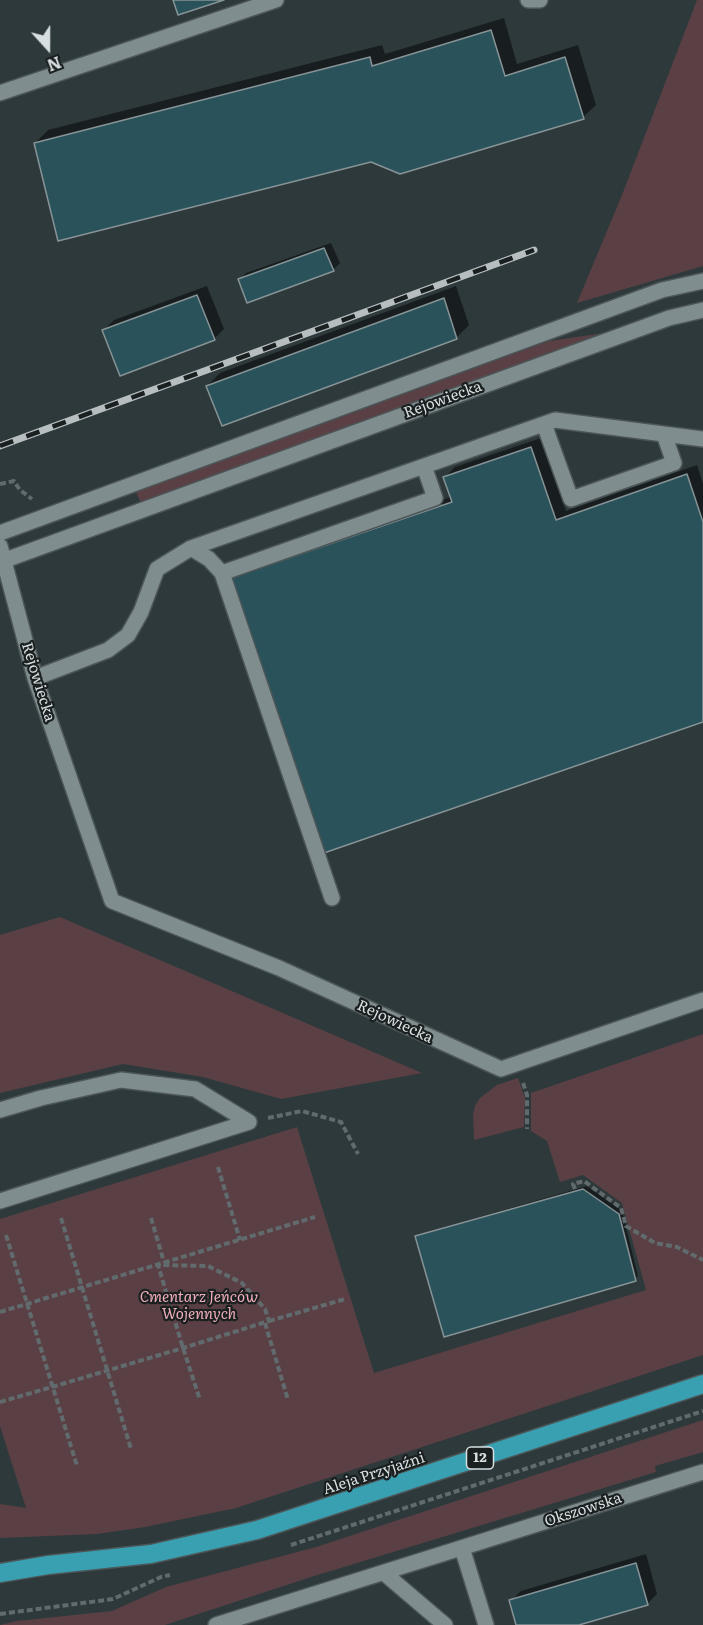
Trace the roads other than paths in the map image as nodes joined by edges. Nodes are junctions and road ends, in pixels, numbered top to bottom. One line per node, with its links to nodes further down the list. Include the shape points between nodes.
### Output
1 (276, 0): 4 (street)
2 (528, 0): 3 (street)
3 (540, 0)
4 (0, 93)
5 (703, 281): 11 (street, Rejowiecka, via 662,290)
6 (703, 310): 13 (street, Rejowiecka, via 669,318)
7 (544, 424): 8 (street, via 555,420); 8 (street, via 571,499 674,463); 10 (street)
8 (664, 434): 9 (street)
9 (703, 440)
10 (424, 466): 12 (street); 14 (street, via 435,498)
11 (0, 533)
12 (191, 548): 14 (street); 15 (street, via 157,569 128,635 108,650)
13 (1, 556): 15 (street, Rejowiecka)
14 (222, 573): 16 (street)
15 (35, 678): 17 (street, Rejowiecka, via 112,901 279,969 501,1069)
16 (332, 898)
17 (703, 1000)
18 (0, 1110): 19 (street, via 121,1080 195,1089 249,1122)
19 (0, 1201)
20 (703, 1384): 24 (highway, Aleja Przyjaźni / 12, via 257,1530 151,1554)
21 (703, 1472): 22 (street, Okszowska)
22 (462, 1548): 26 (street, Okszowska); 29 (street)
23 (0, 1561): 24 (highway, Aleja Przyjaźni / 12)
24 (48, 1565): 25 (highway, Aleja Przyjaźni / 12)
25 (0, 1573)
26 (384, 1573): 27 (street, Okszowska); 28 (street)
27 (216, 1625)
28 (445, 1625)
29 (486, 1625)

